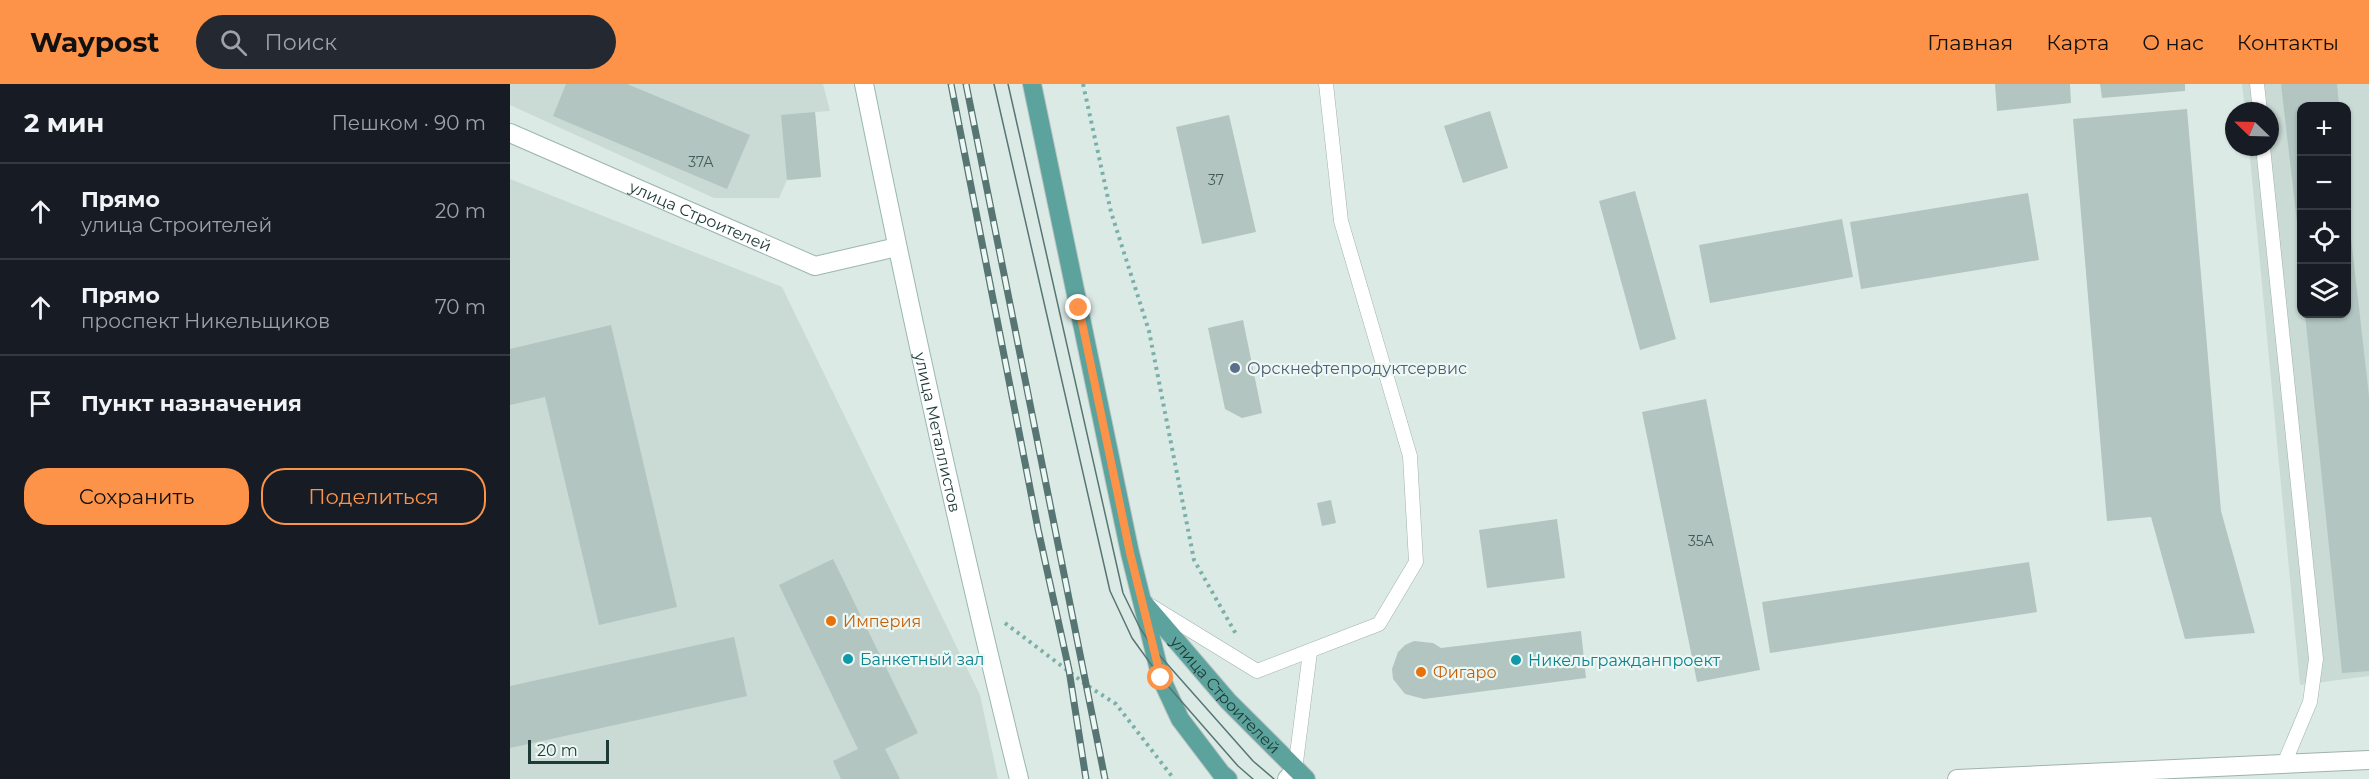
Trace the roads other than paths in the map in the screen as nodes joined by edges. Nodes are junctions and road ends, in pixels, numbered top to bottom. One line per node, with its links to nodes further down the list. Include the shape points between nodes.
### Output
1 (864, 84): 8 (street, улица Металлистов)
2 (1032, 84): 9 (main road)
3 (1326, 84): 10 (lane, via 1341,221 1410,456 1416,562 1379,624)
4 (2257, 84): 5 (lane)
5 (2259, 102)
6 (510, 133): 8 (street, улица Строителей, via 815,266)
7 (2264, 156): 12 (lane, via 2316,659 2310,702)
8 (897, 247): 14 (street, улица Металлистов, via 975,601)
9 (1140, 599): 10 (lane, via 1257,671); 13 (main road, улица Строителей); 15 (main road, улица Строителей, via 1161,678 1175,709)
10 (1310, 652): 13 (lane)
11 (2369, 760): 12 (street)
12 (2284, 771): 16 (street)
13 (1296, 776)
14 (1019, 779)
15 (1228, 779)
16 (1958, 779)

